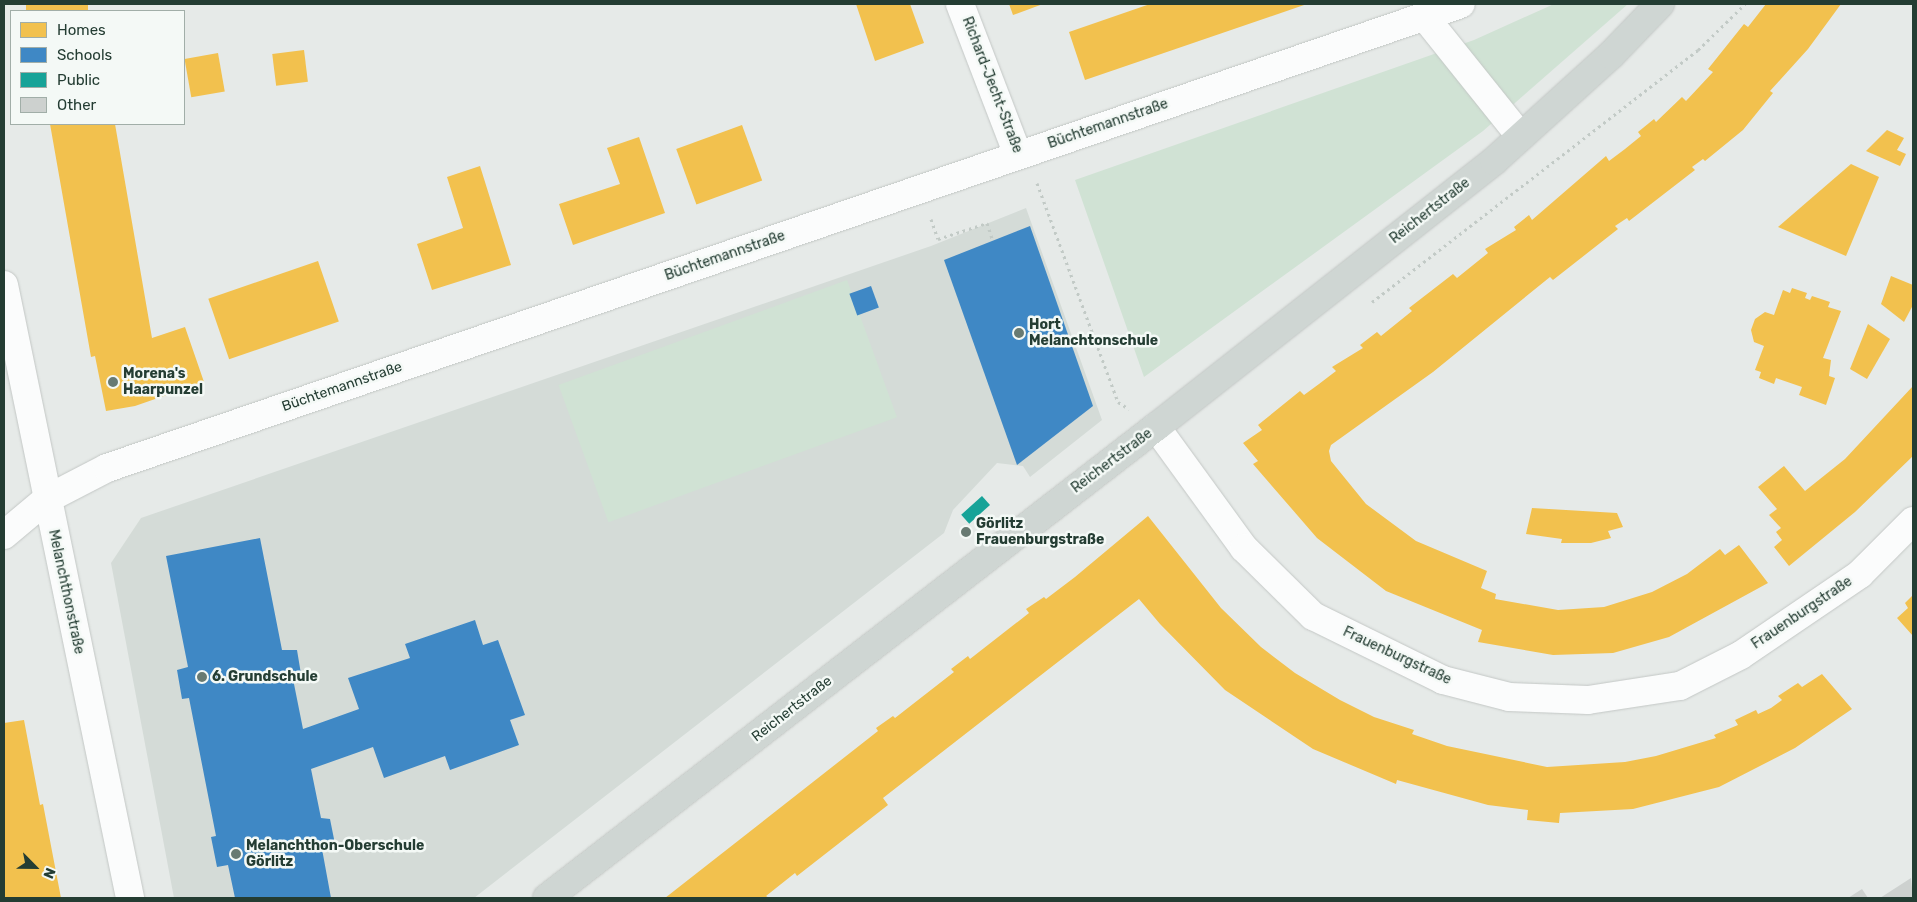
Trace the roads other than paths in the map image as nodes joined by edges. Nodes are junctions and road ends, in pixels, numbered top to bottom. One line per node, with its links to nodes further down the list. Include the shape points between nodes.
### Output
1 (960, 4): 6 (street, Richard-Jecht-Straße)
2 (1461, 4): 4 (street, Büchtemannstraße)
3 (1660, 4): 5 (main road, Reichertstraße, via 1611,55)
4 (1424, 16): 5 (street); 6 (street, Büchtemannstraße)
5 (1520, 136): 8 (main road, Reichertstraße, via 1486,167)
6 (1018, 155): 9 (street, Büchtemannstraße, via 146,454 107,468)
7 (4, 285): 9 (street, Melanchthonstraße)
8 (1156, 427): 10 (street, Frauenburgstraße, via 1244,548 1313,616 1443,680 1509,697 1588,700 1680,686 1741,654 1860,574); 13 (main road, Reichertstraße)
9 (48, 499): 11 (street, Büchtemannstraße); 12 (street, Melanchthonstraße)
10 (1913, 521)
11 (4, 534)
12 (130, 898)
13 (547, 898)

